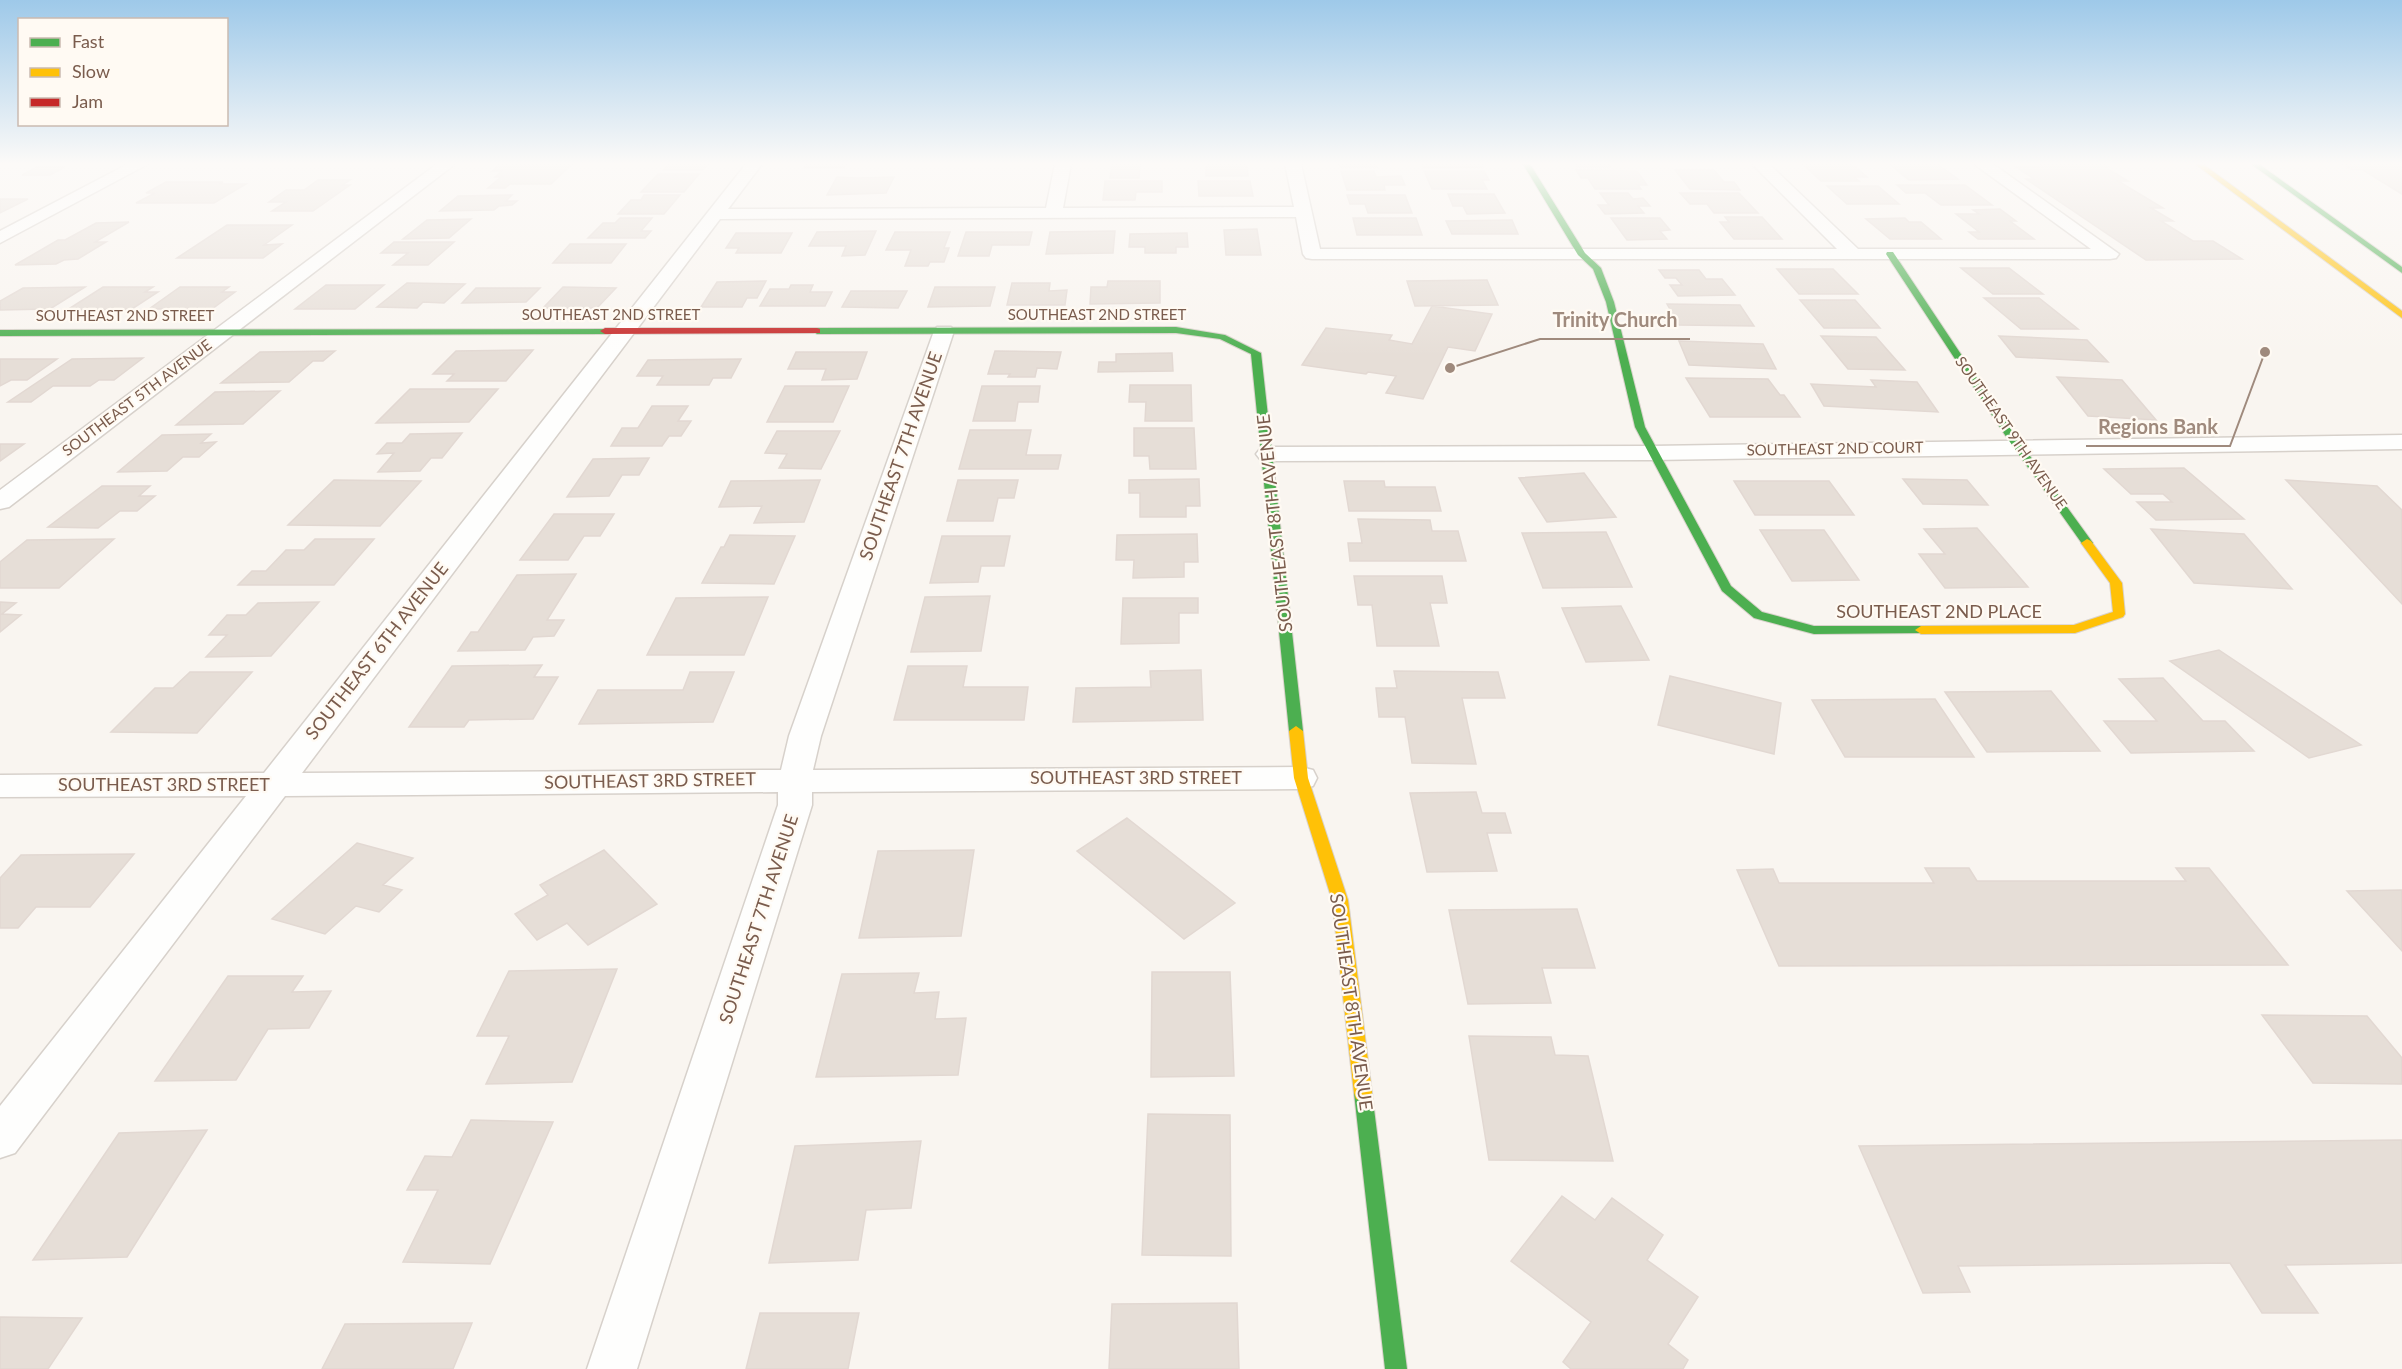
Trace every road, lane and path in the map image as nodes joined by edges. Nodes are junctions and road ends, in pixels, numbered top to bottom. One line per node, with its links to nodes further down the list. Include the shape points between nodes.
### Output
1 (19, 228): 10 (street)
2 (363, 228): 19 (street, SOUTHEAST 5TH AVENUE)
3 (705, 228): 17 (street, SOUTHEAST 6TH AVENUE)
4 (1306, 228): 13 (street, via 1312,254)
5 (1565, 228): 13 (street)
6 (1826, 228): 11 (street)
7 (2073, 228): 12 (street, via 2110,254)
8 (2285, 228): 15 (street)
9 (2342, 228): 14 (street)
10 (0, 238)
11 (1853, 254): 12 (street); 13 (street)
12 (1890, 254): 22 (street, SOUTHEAST 9TH AVENUE)
13 (1582, 255): 23 (street, via 1597,268 1610,302 1640,428)
14 (2402, 271)
15 (2402, 315)
16 (944, 331): 17 (street, SOUTHEAST 2ND STREET); 20 (street, SOUTHEAST 2ND STREET, via 1176,330); 28 (street, SOUTHEAST 7TH AVENUE, via 805,736)
17 (626, 332): 19 (street, SOUTHEAST 2ND STREET); 29 (street, SOUTHEAST 6TH AVENUE)
18 (0, 333): 19 (street, SOUTHEAST 2ND STREET)
19 (224, 333): 25 (street, SOUTHEAST 5TH AVENUE)
20 (1222, 337): 24 (street, SOUTHEAST 8TH AVENUE, via 1256,353)
21 (2402, 441): 22 (street, SOUTHEAST 2ND COURT)
22 (2018, 446): 23 (street, SOUTHEAST 2ND COURT); 26 (street, SOUTHEAST 9TH AVENUE, via 2116,583)
23 (1652, 453): 24 (street, SOUTHEAST 2ND COURT); 26 (street, SOUTHEAST 2ND PLACE, via 1726,588 1758,615 1814,630 1838,630 2075,629)
24 (1268, 454): 27 (street, SOUTHEAST 8TH AVENUE)
25 (0, 502)
26 (2119, 614)
27 (1301, 778): 28 (street, SOUTHEAST 3RD STREET); 33 (street, SOUTHEAST 8TH AVENUE, via 1340,900)
28 (795, 779): 29 (street, SOUTHEAST 3RD STREET); 32 (street, SOUTHEAST 7TH AVENUE, via 795,805)
29 (273, 784): 30 (street, SOUTHEAST 3RD STREET); 31 (street, SOUTHEAST 6TH AVENUE)
30 (0, 786)
31 (0, 1139)
32 (612, 1369)
33 (1396, 1369)

